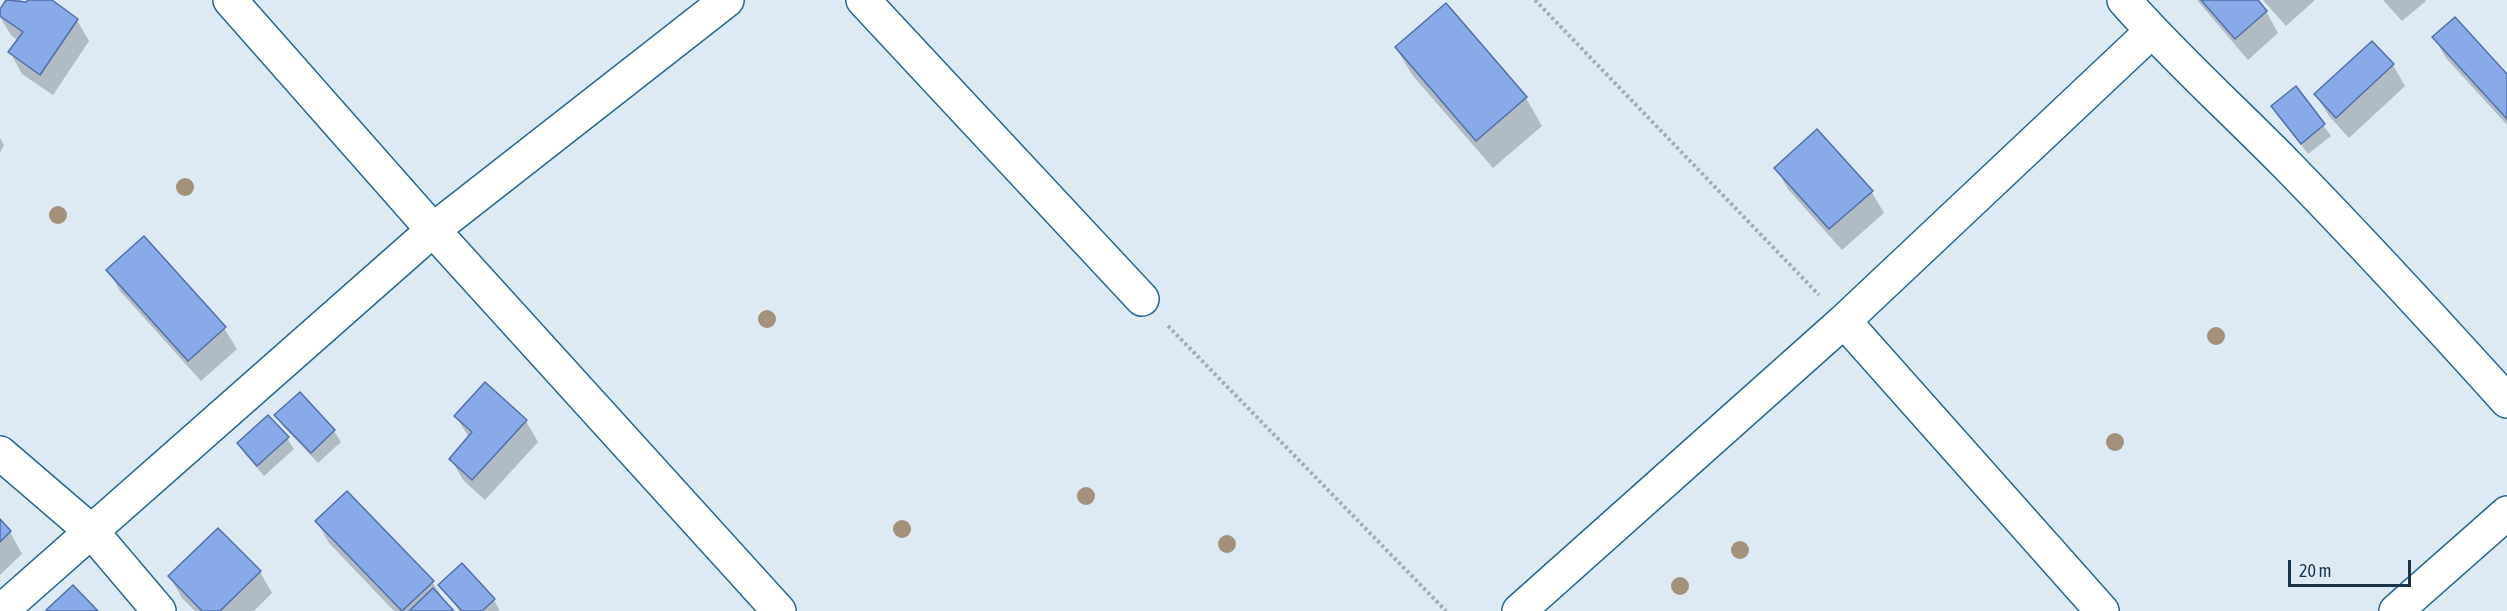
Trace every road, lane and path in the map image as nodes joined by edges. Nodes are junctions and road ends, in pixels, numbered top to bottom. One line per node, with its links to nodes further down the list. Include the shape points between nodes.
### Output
1 (230, 0): 7 (street)
2 (727, 0): 7 (street)
3 (863, 0): 8 (street)
4 (1536, 0): 9 (path)
5 (2124, 0): 6 (street)
6 (2152, 32): 9 (street); 10 (street, via 2286,164)
7 (433, 230): 13 (street); 16 (street)
8 (1142, 299): 17 (path)
9 (1844, 321): 18 (street); 19 (street)
10 (2507, 401)
11 (0, 453): 13 (street)
12 (2507, 513): 20 (street)
13 (92, 532): 14 (street); 15 (street)
14 (1, 611)
15 (159, 611)
16 (779, 611)
17 (1446, 611)
18 (1519, 611)
19 (2102, 611)
20 (2396, 611)

